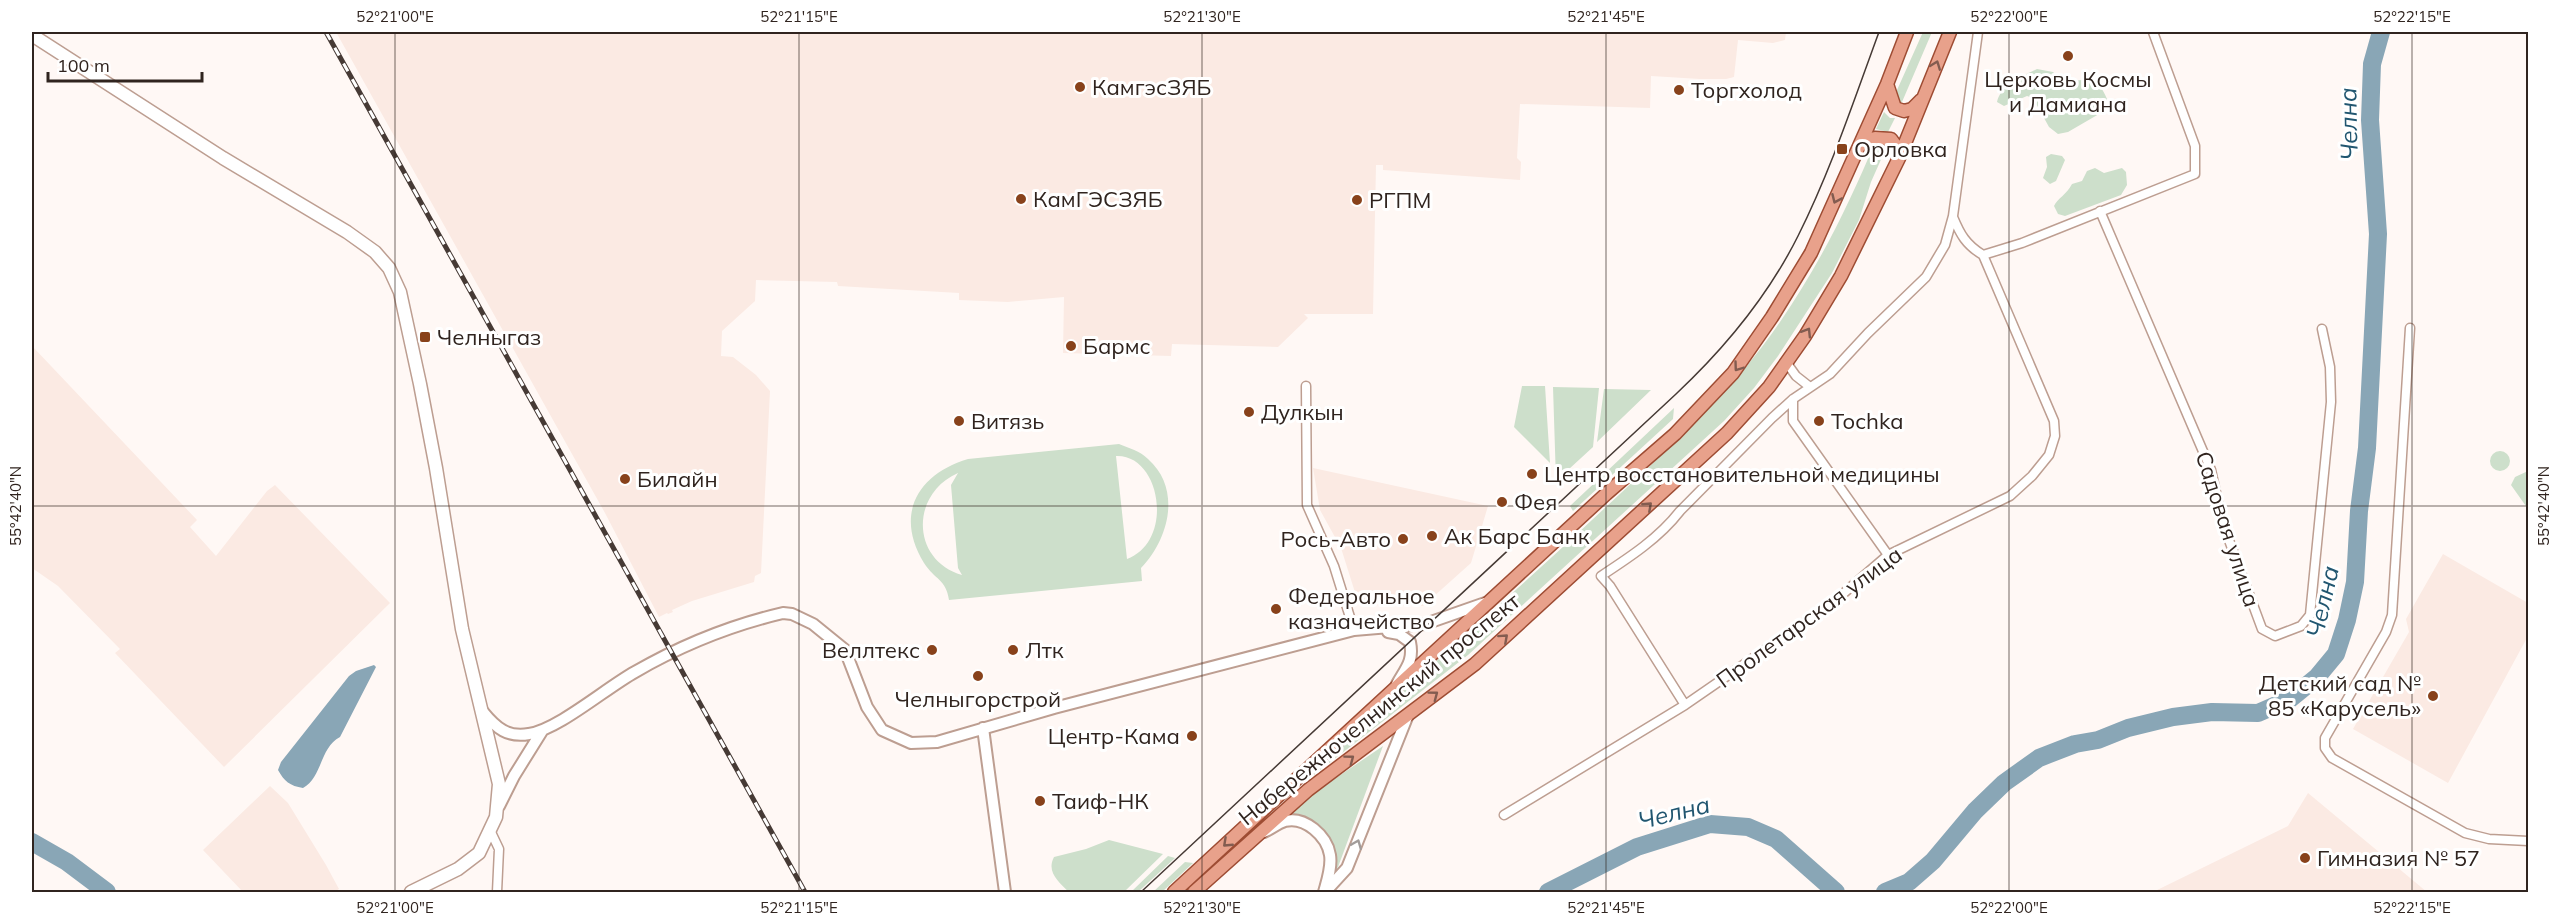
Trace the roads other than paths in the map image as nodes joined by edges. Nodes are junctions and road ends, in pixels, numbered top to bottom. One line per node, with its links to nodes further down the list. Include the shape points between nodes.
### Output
1 (1907, 32): 6 (main road, Набережночелнинский проспект)
2 (1950, 32): 7 (main road, Набережночелнинский проспект, one-way to 2)
3 (1978, 32): 11 (street)
4 (2153, 32): 10 (street, via 2195,147 2195,174)
5 (32, 35): 25 (main road, via 346,232 375,252 389,268 400,292 420,384 462,629)
6 (1887, 84): 7 (main road, via 1895,108 1912,109); 8 (main road, Набережночелнинский проспект)
7 (1924, 97): 9 (main road, Набережночелнинский проспект)
8 (1860, 146): 9 (main road, via 1875,138 1891,139); 20 (main road, Набережночелнинский проспект, one-way to 20, via 1811,254 1733,373 1675,434)
9 (1899, 158): 15 (main road, Набережночелнинский проспект, one-way to 9, via 1841,276)
10 (2100, 211): 12 (street); 14 (street, Садовая улица, via 2211,470 2223,524 2262,629 2276,636 2301,626 2310,615 2331,402 2330,366)
11 (1953, 216): 12 (street, via 1960,235); 17 (street, via 1945,244 1926,277 1830,374)
12 (1983, 255): 19 (street, Пролетарская улица, via 2054,421 2055,436 2049,455 2010,496)
13 (2410, 328): 33 (street, via 2390,623 2325,738 2325,748 2332,758 2458,830 2489,839)
14 (2322, 329)
15 (1786, 362): 17 (street); 26 (main road, Набережночелнинский проспект, one-way to 15, via 1474,664 1727,433)
16 (1306, 386): 22 (street, via 1307,505 1334,566)
17 (1810, 387): 18 (street)
18 (1793, 399): 19 (street, via 1793,421); 24 (street, via 1671,523 1602,576)
19 (1888, 555): 24 (street, Пролетарская улица, via 1830,605)
20 (1491, 601): 21 (street, via 1425,624); 23 (main road, Набережночелнинский проспект)
21 (1376, 629): 22 (street); 23 (street, via 1400,634 1410,642 1413,657)
22 (1354, 630): 27 (street)
23 (1394, 689): 37 (main road, Набережночелнинский проспект, one-way to 37)
24 (1685, 705): 30 (street, Пролетарская улица)
25 (483, 712): 28 (street, via 499,729 514,735); 29 (main road, via 499,784)
26 (1408, 715): 32 (main road, Набережночелнинский проспект, one-way to 26, via 1308,790); 39 (street, one-way to 26, via 1347,868)
27 (983, 728): 28 (street, via 937,742 911,743 882,730 867,707 845,650 813,624 783,613 726,630 635,672); 36 (street)
28 (542, 731): 29 (street)
29 (498, 807): 31 (main road)
30 (1503, 815)
31 (490, 830): 34 (main road, via 479,852 469,861); 35 (street, via 499,849)
32 (1253, 838): 38 (main road, Набережночелнинский проспект); 39 (street, via 1286,821 1305,823 1321,835 1330,854)
33 (2529, 841)
34 (411, 892)
35 (497, 892)
36 (1005, 892)
37 (1174, 892)
38 (1194, 892)
39 (1325, 892)

